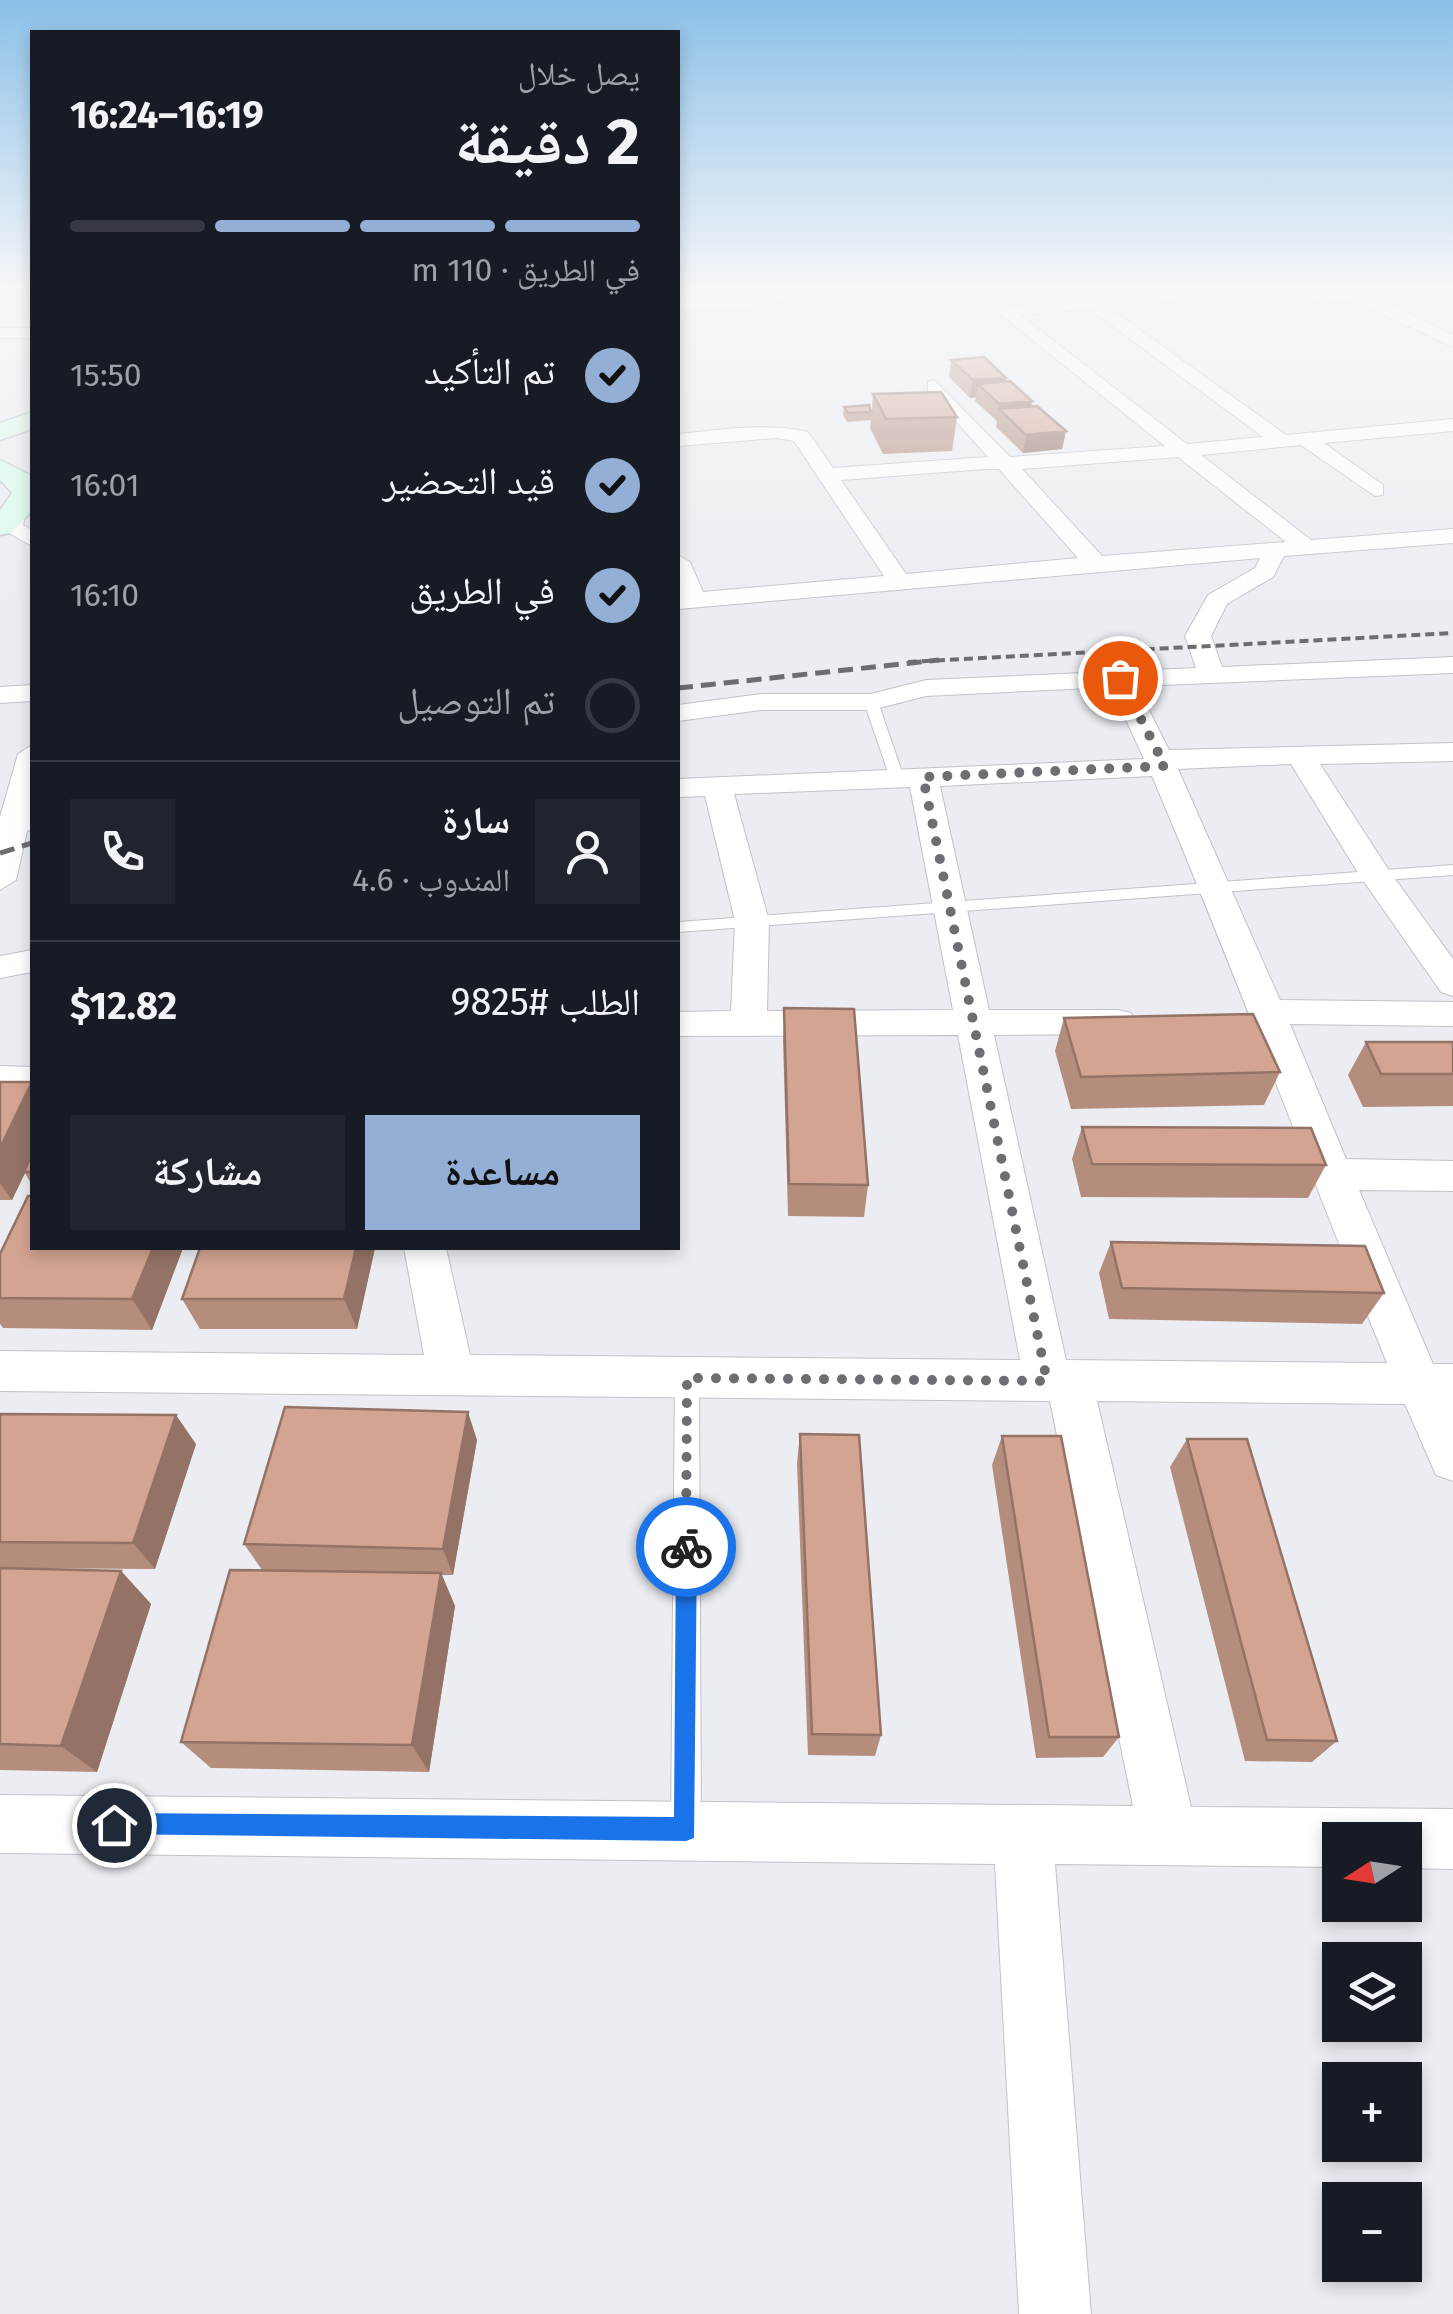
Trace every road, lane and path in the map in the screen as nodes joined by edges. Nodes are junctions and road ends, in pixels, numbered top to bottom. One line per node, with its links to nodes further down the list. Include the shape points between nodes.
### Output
1 (944, 397): 11 (street)
2 (1120, 397): 10 (street)
3 (1220, 397): 9 (street)
4 (30, 417): 6 (main road)
5 (1453, 425): 7 (street)
6 (1, 432)
7 (1305, 439): 9 (street); 14 (street)
8 (680, 440): 13 (street, via 794,434)
9 (1282, 442): 10 (street)
10 (1188, 450): 11 (street); 17 (street)
11 (1004, 463): 13 (street); 19 (street)
12 (0, 468): 15 (main road, via 26,488)
13 (828, 474): 21 (street)
14 (1375, 490)
15 (19, 531)
16 (1453, 536): 17 (street)
17 (1306, 546): 18 (street)
18 (1275, 549): 19 (street); 24 (street, via 1265,572 1217,600 1198,636)
19 (1096, 563): 21 (street)
20 (680, 572): 22 (street)
21 (899, 582): 22 (street)
22 (686, 601)
23 (1453, 665): 24 (street)
24 (1211, 674): 25 (street)
25 (1120, 678): 28 (street, via 926,688); 32 (street)
26 (30, 693): 27 (street)
27 (0, 695)
28 (870, 702): 29 (street, via 761,702); 34 (lane)
29 (680, 713)
30 (1453, 752): 31 (street)
31 (1300, 755): 32 (street); 39 (street)
32 (1163, 763): 34 (street); 41 (street)
33 (30, 769): 37 (street)
34 (910, 778): 35 (street); 42 (street)
35 (717, 786): 36 (street); 43 (street)
36 (680, 788)
37 (23, 823): 40 (street)
38 (1453, 870): 39 (lane)
39 (1376, 876): 41 (lane); 47 (street)
40 (0, 880)
41 (1219, 888): 42 (lane); 49 (street)
42 (949, 904): 43 (lane); 51 (street)
43 (752, 920): 44 (lane); 54 (street)
44 (680, 927)
45 (30, 961): 46 (street)
46 (0, 967)
47 (1453, 984)
48 (1453, 1014): 49 (street)
49 (1268, 1016): 50 (street); 57 (street)
50 (1230, 1021)
51 (973, 1022): 52 (street); 54 (street); 63 (street)
52 (1151, 1022)
53 (680, 1024): 54 (street)
54 (749, 1024)
55 (0, 1080): 56 (street)
56 (30, 1080)
57 (1328, 1174): 58 (street); 64 (street)
58 (1453, 1176)
59 (425, 1250): 61 (street)
60 (0, 1372): 61 (street)
61 (451, 1376): 62 (street)
62 (687, 1378): 63 (street); 67 (lane)
63 (1058, 1381): 64 (street); 69 (street)
64 (1436, 1384): 65 (street)
65 (1453, 1459)
66 (0, 1824): 67 (street)
67 (686, 1830): 68 (street)
68 (1023, 1832): 69 (street); 71 (street)
69 (1168, 1835): 70 (street)
70 (1453, 1839)
71 (1055, 2314)

